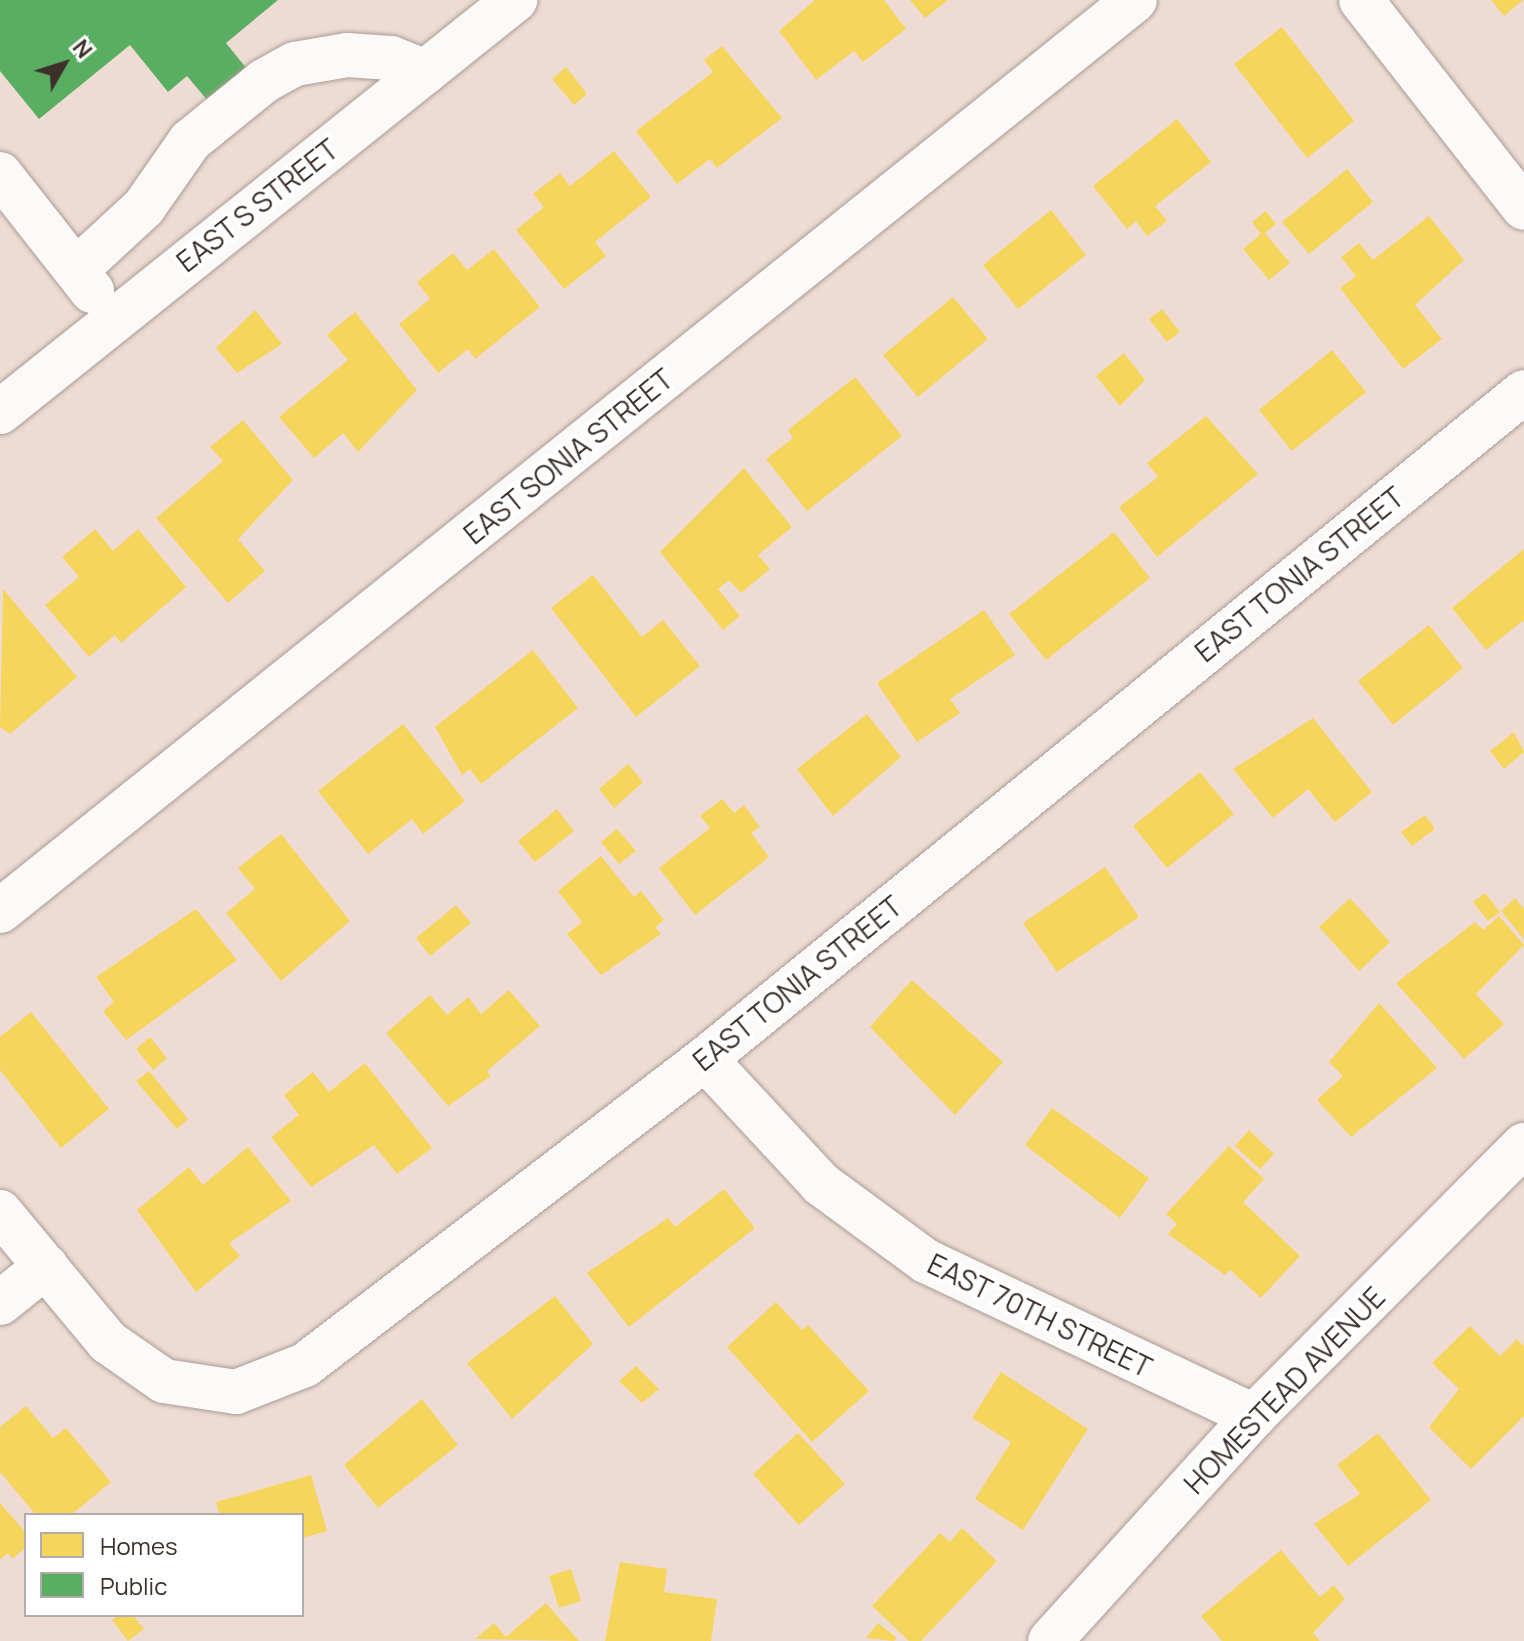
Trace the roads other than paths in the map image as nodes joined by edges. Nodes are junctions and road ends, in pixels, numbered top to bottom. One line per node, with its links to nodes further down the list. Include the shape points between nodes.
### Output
1 (1135, 0): 11 (street, EAST SONIA STREET)
2 (1361, 0): 6 (street)
3 (487, 8): 4 (street, EAST S STREET)
4 (425, 72): 7 (street, via 391,58 347,55 295,64 264,81 190,141 144,207); 8 (street, EAST S STREET)
5 (0, 174): 7 (street)
6 (1524, 208)
7 (76, 270): 8 (street)
8 (115, 320): 10 (street, EAST S STREET)
9 (1524, 392): 12 (street, EAST TONIA STREET)
10 (0, 412)
11 (0, 911)
12 (705, 1059): 15 (street, EAST TONIA STREET, via 305,1365 268,1385 195,1389 132,1365); 17 (street, EAST 70TH STREET, via 821,1184 926,1261)
13 (1524, 1145): 17 (street, HOMESTEAD AVENUE)
14 (0, 1212): 15 (street)
15 (46, 1266): 16 (street)
16 (0, 1303)
17 (1254, 1416): 18 (street, HOMESTEAD AVENUE)
18 (1050, 1641)

